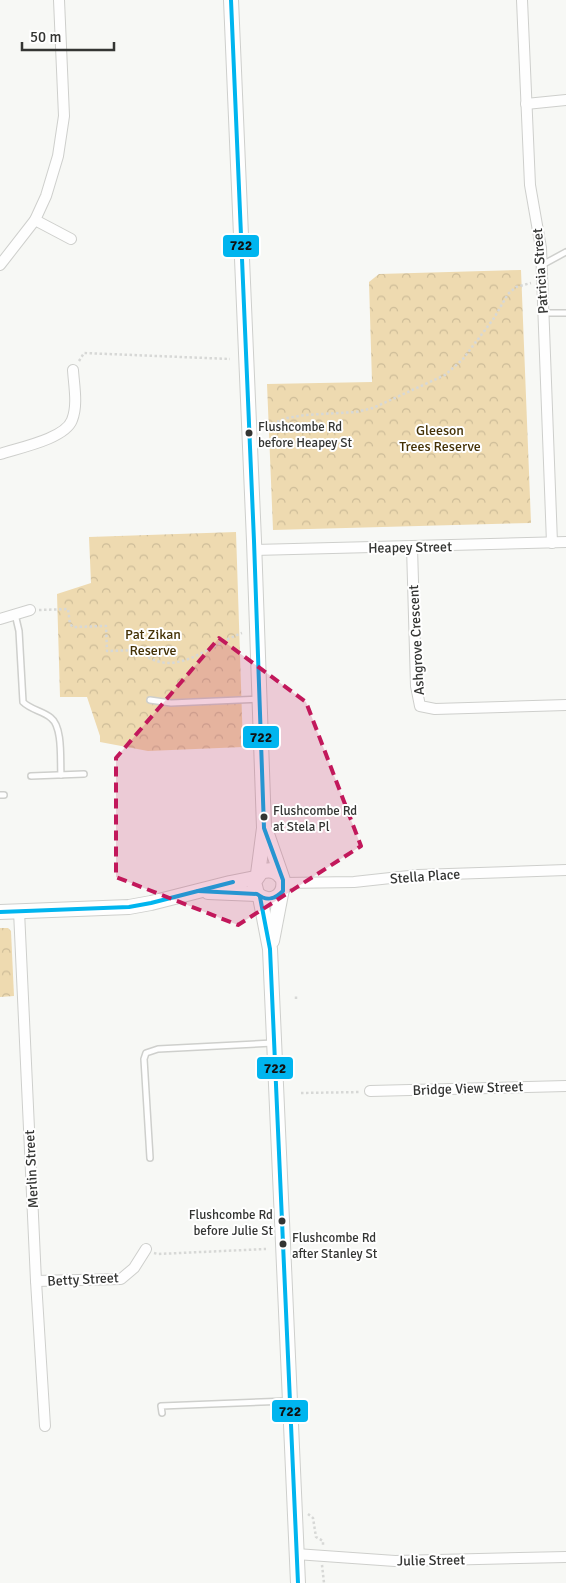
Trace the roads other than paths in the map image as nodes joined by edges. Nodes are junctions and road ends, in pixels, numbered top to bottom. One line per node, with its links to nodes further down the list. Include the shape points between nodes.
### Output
1 (59, 0): 6 (street, via 64,116 58,156)
2 (231, 0): 18 (street)
3 (522, 0): 5 (street, Patricia Street)
4 (566, 100): 5 (street)
5 (526, 104): 10 (street, Patricia Street, via 530,185)
6 (35, 220): 7 (street); 9 (street)
7 (71, 239)
8 (566, 252): 10 (lane)
9 (0, 265)
10 (542, 265): 12 (street, Patricia Street)
11 (566, 313): 12 (lane)
12 (543, 314): 16 (street, Patricia Street)
13 (73, 370): 14 (street, via 75,406 67,428 48,439)
14 (0, 454)
15 (566, 542): 16 (street, Heapey Street)
16 (552, 543): 17 (street, Heapey Street)
17 (412, 547): 18 (street, Heapey Street); 24 (street, Ashgrove Crescent, via 416,686 420,706 435,709)
18 (254, 550): 22 (street)
19 (30, 610): 20 (street)
20 (15, 614): 21 (street); 26 (lane, via 23,702 56,722)
21 (0, 619)
22 (260, 699): 23 (lane, via 171,703); 28 (street)
23 (150, 700)
24 (566, 705)
25 (84, 774): 26 (lane)
26 (61, 775): 27 (lane)
27 (31, 776)
28 (264, 828): 30 (street); 31 (street)
29 (566, 870): 31 (street, Stella Place, via 418,875)
30 (256, 876): 31 (street, via 270,870 278,873); 32 (street); 33 (street, via 254,886)
31 (282, 885): 33 (street, via 277,897 269,900); 36 (street)
32 (198, 891): 33 (street); 34 (street, via 129,907)
33 (258, 896): 36 (street)
34 (19, 911): 35 (street); 42 (street, Merlin Street)
35 (0, 912)
36 (270, 949): 37 (street)
37 (274, 1043): 40 (lane, via 158,1048 146,1053); 43 (street)
38 (566, 1086): 39 (street, Bridge View Street)
39 (370, 1091)
40 (150, 1158)
41 (146, 1250): 42 (street, Betty Street, via 134,1268 121,1279)
42 (36, 1281): 45 (street, Merlin Street)
43 (291, 1401): 44 (lane, via 161,1406); 46 (street)
44 (162, 1413)
45 (45, 1426)
46 (296, 1554): 47 (street, Julie Street, via 395,1561); 48 (street)
47 (566, 1557)
48 (298, 1583)

